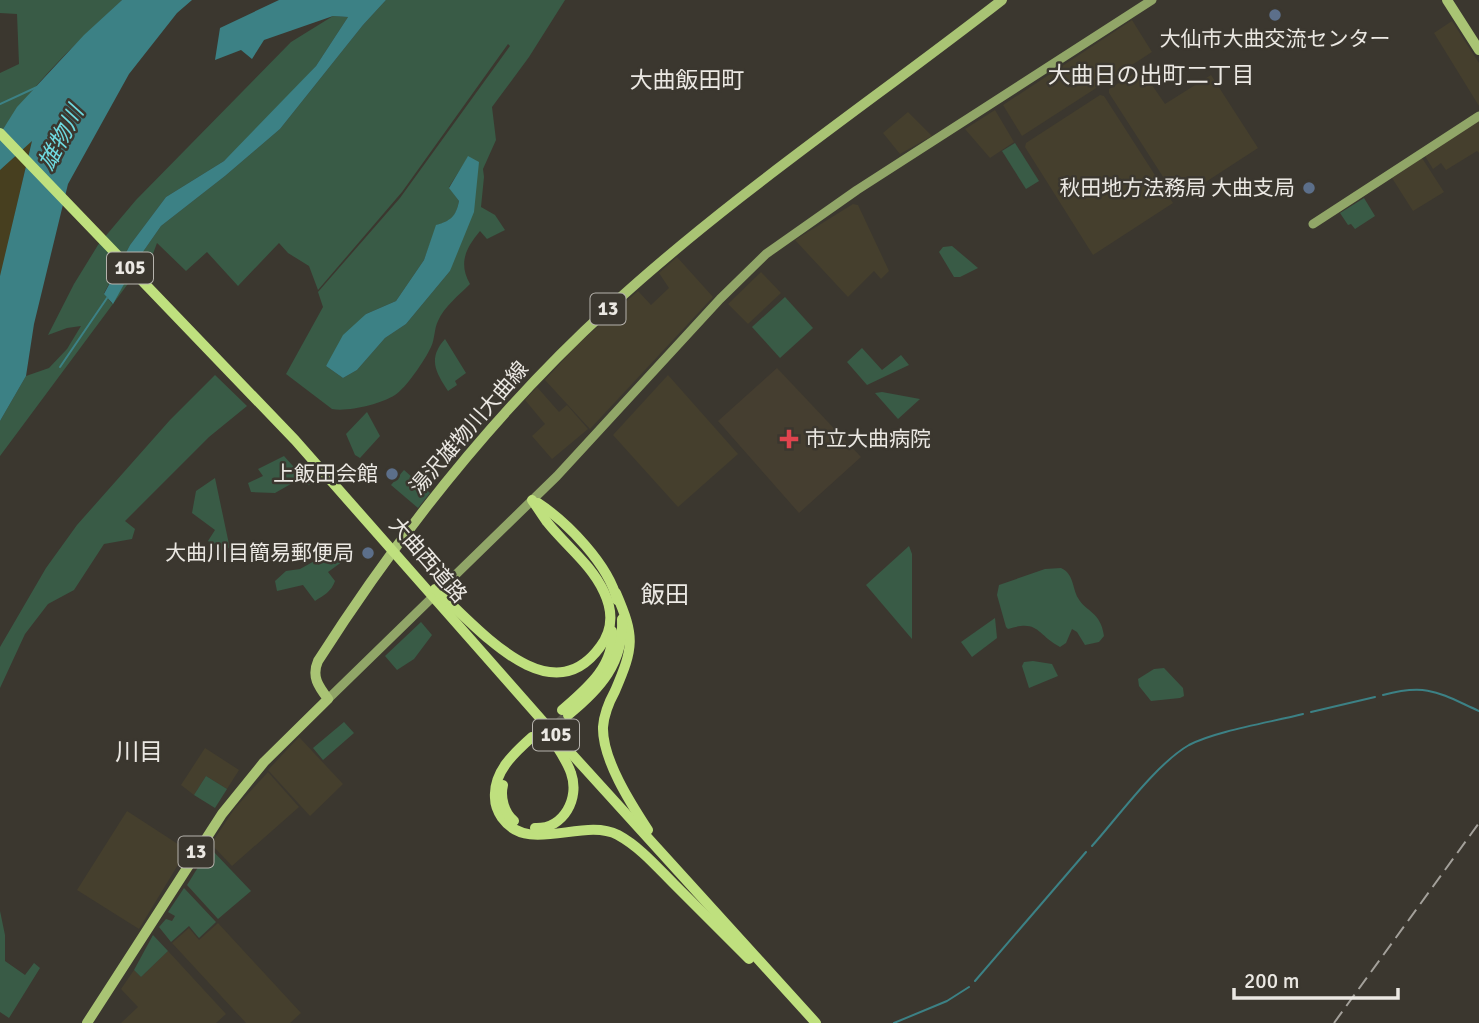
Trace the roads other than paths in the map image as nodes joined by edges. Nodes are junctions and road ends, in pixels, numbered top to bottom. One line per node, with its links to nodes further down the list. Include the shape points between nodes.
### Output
1 (1002, 0): 12 (main road, 湯沢雄物川大曲線 / 13, via 743,196 573,342 440,488 377,572 315,668 316,680)
2 (1152, 0): 8 (street, via 766,254)
3 (1447, 0): 4 (main road)
4 (1479, 50)
5 (1479, 117): 7 (street)
6 (0, 133): 10 (highway, 大曲西道路 / 105, via 261,403)
7 (1313, 224)
8 (532, 500): 9 (highway, via 555,515 584,546); 11 (highway, via 595,576); 12 (street)
9 (616, 593): 11 (highway, via 622,619 618,656 593,694 565,713 600,674 611,649); 13 (highway, via 631,638 629,655 605,713 607,751 633,807)
10 (449, 607): 11 (highway, via 524,665 553,673 594,654 608,633); 13 (highway, 大曲西道路 / 105); 15 (highway, via 568,767 573,789 568,808 555,825 529,828 510,817 502,791 515,762 534,739 509,758 497,781 495,802 506,823 528,834 600,831 633,845)
11 (611, 618)
12 (328, 699): 14 (main road, 13, via 264,762 222,814)
13 (668, 860): 15 (highway, 大曲西道路 / 105)
14 (87, 1023)
15 (815, 1023)

